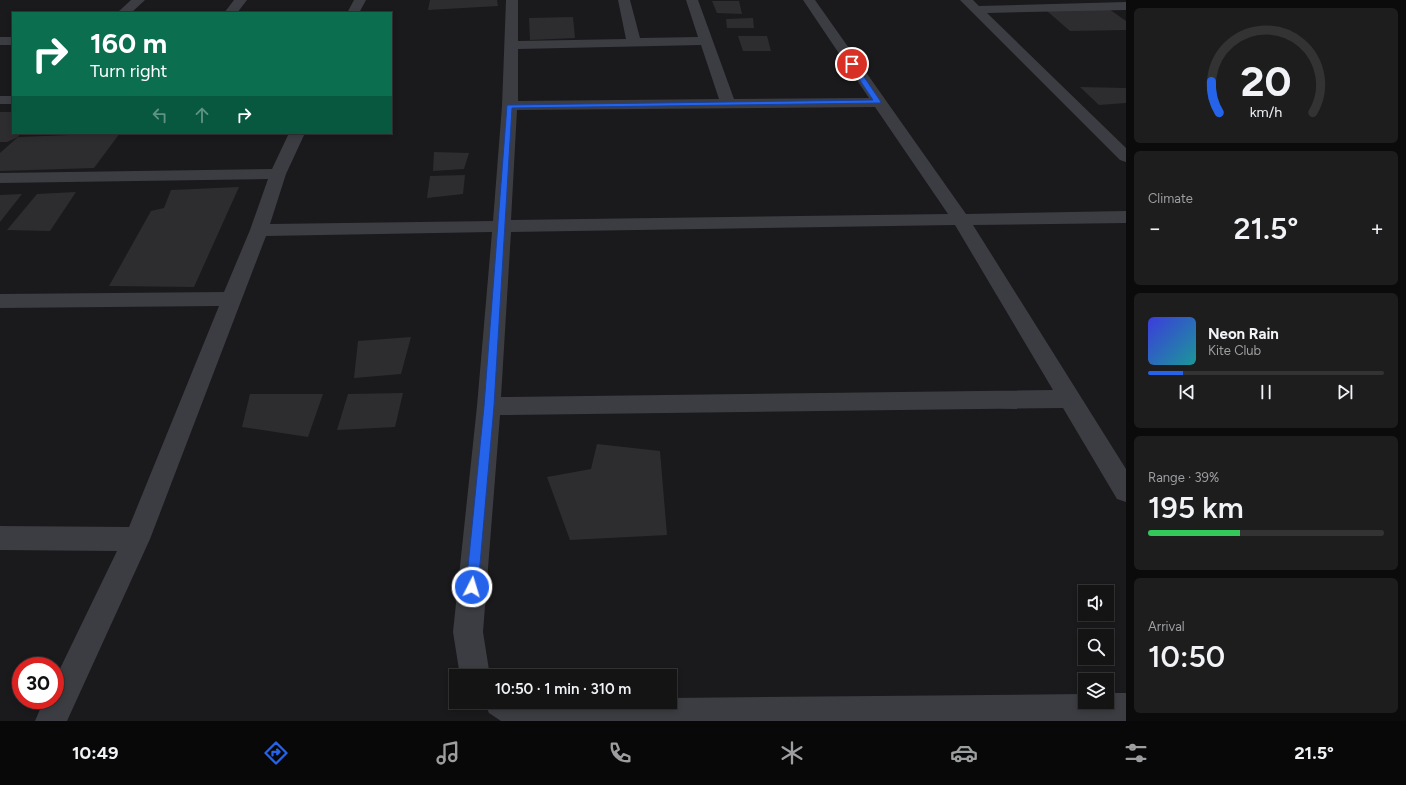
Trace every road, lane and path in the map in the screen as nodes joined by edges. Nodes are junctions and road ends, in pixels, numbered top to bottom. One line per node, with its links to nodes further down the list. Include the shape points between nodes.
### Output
1 (139, 0): 11 (street)
2 (240, 0): 12 (street)
3 (360, 0): 13 (street)
4 (512, 0): 18 (street)
5 (624, 0): 17 (street)
6 (692, 0): 16 (street)
7 (809, 0): 21 (street)
8 (966, 0): 10 (street)
9 (1122, 5): 10 (street)
10 (977, 10): 25 (street)
11 (124, 12)
12 (231, 12)
13 (353, 12)
14 (0, 41): 15 (street)
15 (12, 41)
16 (706, 41): 17 (street); 22 (street)
17 (634, 42): 18 (street)
18 (511, 45): 23 (street)
19 (0, 100): 20 (street)
20 (12, 100)
21 (878, 102): 22 (street); 29 (street)
22 (728, 103): 23 (street)
23 (510, 106): 30 (street)
24 (297, 134): 26 (street)
25 (1126, 156)
26 (278, 174): 27 (street); 31 (street)
27 (0, 178)
28 (1126, 217): 29 (street)
29 (961, 220): 30 (street); 34 (street)
30 (502, 226): 31 (street); 35 (street)
31 (259, 230): 32 (street)
32 (231, 299): 33 (street); 38 (street)
33 (0, 301)
34 (1070, 399): 35 (street); 36 (street)
35 (489, 406): 39 (street, via 468,632)
36 (1126, 491)
37 (0, 538): 38 (street)
38 (137, 539): 42 (street)
39 (473, 669)
40 (511, 709): 41 (street, via 520,715)
41 (1126, 709)
42 (51, 721)

